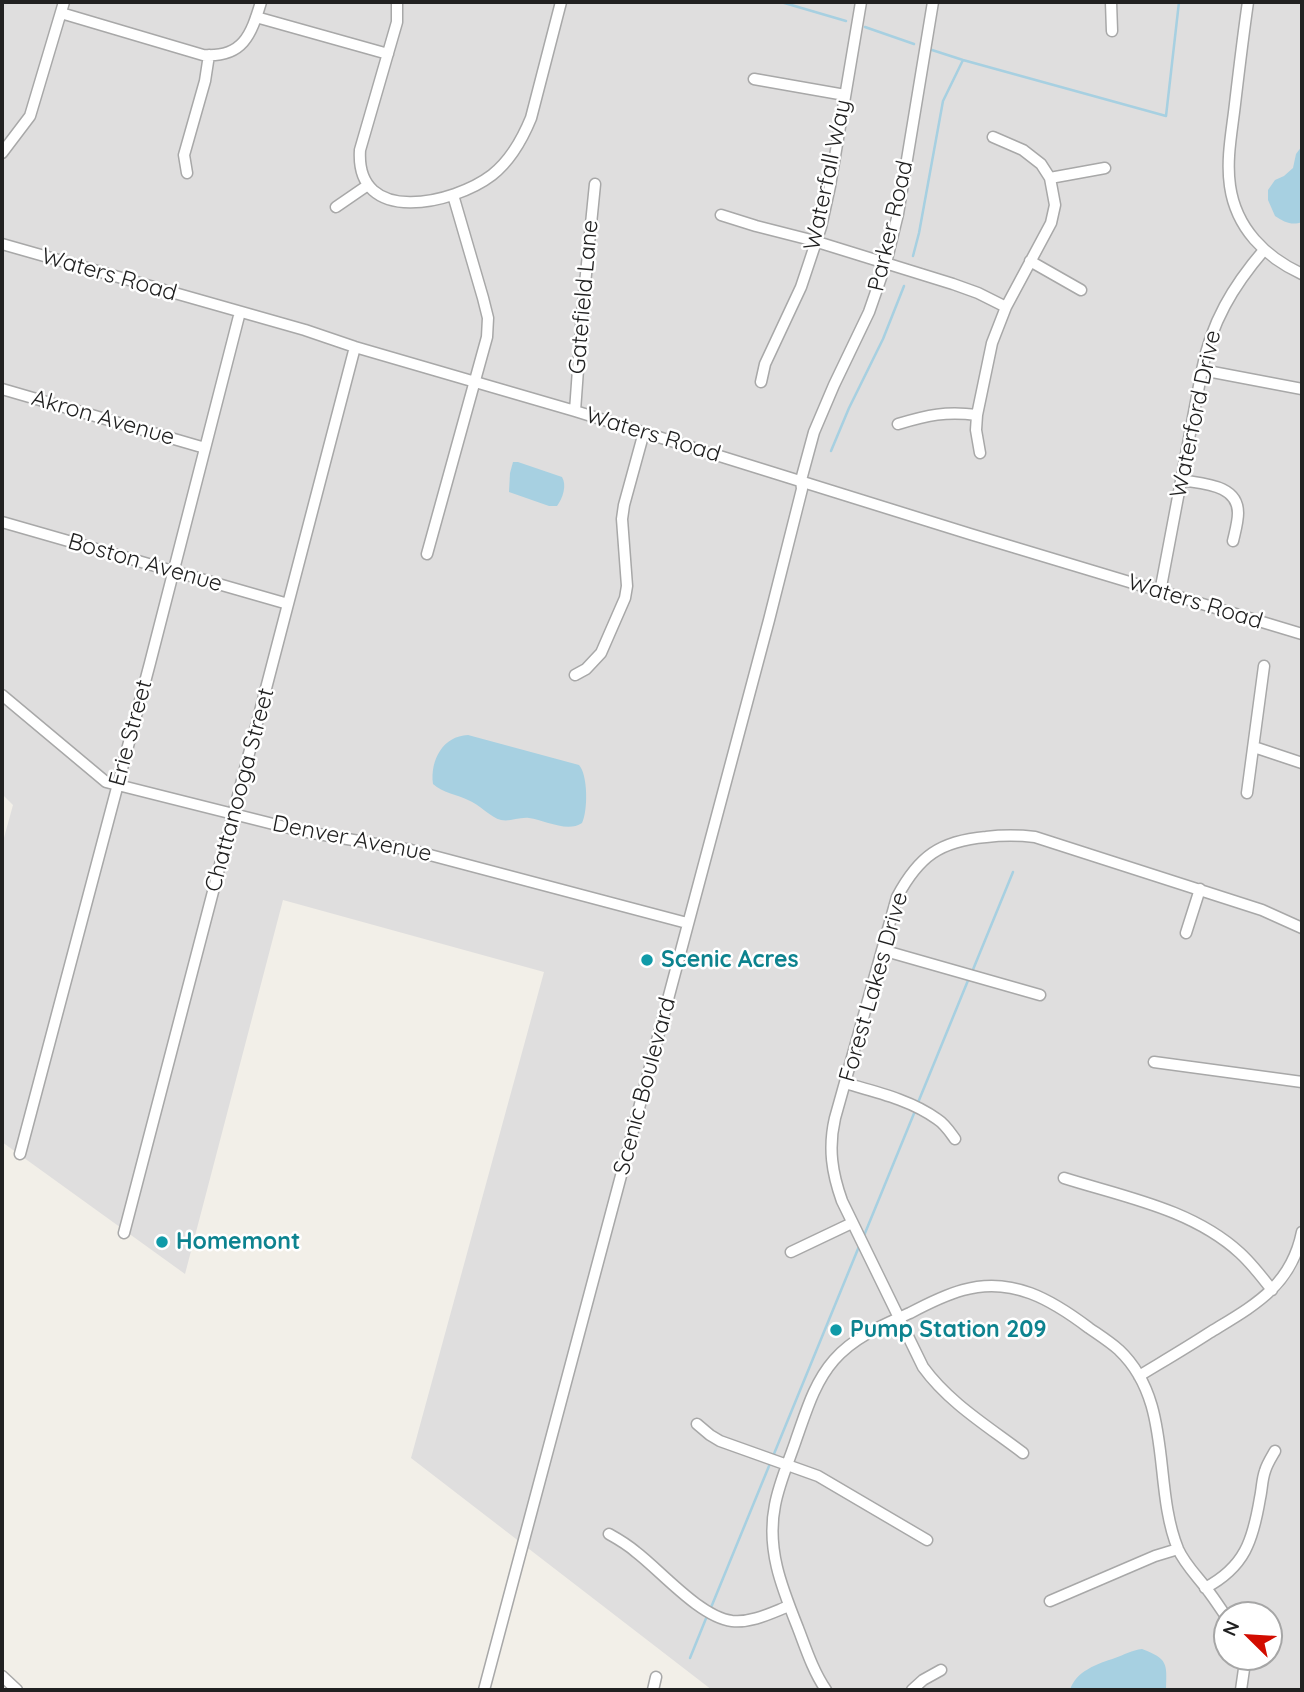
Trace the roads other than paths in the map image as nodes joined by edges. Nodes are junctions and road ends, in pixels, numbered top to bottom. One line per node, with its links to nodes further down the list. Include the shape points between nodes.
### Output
1 (64, 2): 9 (street)
2 (261, 2): 10 (street)
3 (397, 2): 12 (street)
4 (561, 2): 23 (street, via 524,135 493,174)
5 (860, 2): 15 (street, Waterfall Way)
6 (933, 2): 30 (street, Parker Road)
7 (1111, 2): 11 (street)
8 (1248, 2): 28 (street, via 1230,187 1247,229)
9 (61, 13): 13 (street); 17 (street, via 30,116)
10 (257, 17): 12 (street); 13 (street, via 242,44 233,51)
11 (1112, 31)
12 (388, 54): 22 (street, via 360,150 359,163)
13 (209, 55): 19 (street, via 184,155)
14 (754, 79): 15 (street)
15 (845, 95): 26 (street, Waterfall Way)
16 (993, 137): 20 (street, via 1034,157)
17 (2, 153)
18 (1105, 167): 20 (street)
19 (187, 173)
20 (1050, 178): 29 (street, via 1054,213)
21 (595, 184): 41 (street, Gatefield Lane)
22 (368, 185): 23 (street, via 393,202); 24 (street)
23 (453, 195): 37 (street, via 488,318)
24 (336, 207)
25 (721, 215): 26 (street)
26 (817, 242): 30 (street); 38 (street, Waterfall Way)
27 (2, 244): 34 (street, Waters Road)
28 (1264, 250): 31 (street); 36 (street, Waterford Drive, via 1220,314)
29 (1030, 261): 32 (street); 33 (street)
30 (886, 263): 33 (street, via 978,293); 47 (street, Parker Road, via 869,312 823,409)
31 (1302, 274)
32 (1081, 290)
33 (1006, 307): 42 (street, via 992,343)
34 (240, 312): 35 (street, Waters Road); 45 (street, Erie Street)
35 (355, 347): 37 (street, Waters Road); 54 (street, Chattanooga Street)
36 (1202, 370): 40 (street); 48 (street, Waterford Drive)
37 (473, 381): 41 (street, Waters Road); 51 (street)
38 (761, 382)
39 (2, 389): 45 (street, Akron Avenue)
40 (1302, 389)
41 (575, 411): 44 (street, Waters Road)
42 (977, 415): 43 (street, via 941,413); 46 (street)
43 (898, 424)
44 (645, 432): 47 (street, Waters Road); 57 (street, via 622,519 625,598 600,653)
45 (205, 448): 52 (street, Erie Street)
46 (980, 453)
47 (801, 480): 53 (street, Waters Road); 65 (street, Scenic Boulevard)
48 (1181, 480): 50 (street, via 1217,486 1231,495 1238,509); 53 (street, Waterford Drive)
49 (2, 522): 52 (street, Boston Avenue)
50 (1233, 541)
51 (427, 554)
52 (173, 571): 54 (street, Boston Avenue); 61 (street, Erie Street)
53 (1160, 592): 55 (street, Waters Road)
54 (288, 604): 63 (street, Chattanooga Street)
55 (1302, 634)
56 (1264, 666): 59 (street)
57 (575, 674)
58 (2, 695): 61 (street, Denver Avenue, via 100,778)
59 (1254, 747): 60 (street); 62 (street)
60 (1302, 763)
61 (117, 785): 63 (street, Denver Avenue); 74 (street, Erie Street)
62 (1247, 793)
63 (234, 813): 65 (street, Denver Avenue, via 301,831 411,850); 78 (street, Chattanooga Street)
64 (1200, 889): 66 (street, Forest Lakes Drive); 67 (street); 68 (street, Forest Lakes Drive, via 1035,837 964,839 933,852 913,870 897,897)
65 (687, 923): 99 (street, Scenic Boulevard)
66 (1302, 926)
67 (1186, 933)
68 (883, 950): 69 (street); 72 (street, Forest Lakes Drive)
69 (1040, 995)
70 (1154, 1062): 71 (street)
71 (1302, 1082)
72 (845, 1083): 73 (street, via 917,1108 940,1120); 76 (street, Forest Lakes Drive, via 832,1130 832,1164)
73 (956, 1139)
74 (20, 1153)
75 (1064, 1178): 80 (street, via 1202,1225 1238,1251)
76 (852, 1223): 79 (street); 81 (street, Forest Lakes Drive)
77 (1302, 1232): 80 (street, via 1287,1270)
78 (124, 1233)
79 (791, 1252)
80 (1272, 1290): 82 (street, via 1256,1305)
81 (900, 1318): 82 (street, via 964,1289 1011,1288 1068,1311 1119,1351); 85 (street, Forest Lakes Drive, via 933,1381); 86 (street, via 860,1338 829,1367 814,1391)
82 (1139, 1376): 89 (street, via 1154,1413 1170,1524)
83 (697, 1424): 86 (street, via 720,1441)
84 (1275, 1451): 90 (street, via 1265,1470 1249,1545 1225,1576)
85 (1023, 1453)
86 (788, 1465): 88 (street, via 818,1476); 93 (street, via 772,1531 776,1568)
87 (609, 1534): 93 (street, via 716,1616 752,1620)
88 (927, 1540)
89 (1178, 1549): 90 (street); 91 (street)
90 (1205, 1588): 92 (street)
91 (1049, 1601)
92 (1215, 1601)
93 (789, 1606): 101 (street)
94 (941, 1670): 102 (street)
95 (1244, 1671): 103 (street)
96 (2, 1676): 98 (street)
97 (656, 1677): 100 (street)
98 (17, 1690)
99 (484, 1690)
100 (653, 1690)
101 (826, 1690)
102 (912, 1690)
103 (1241, 1690)

